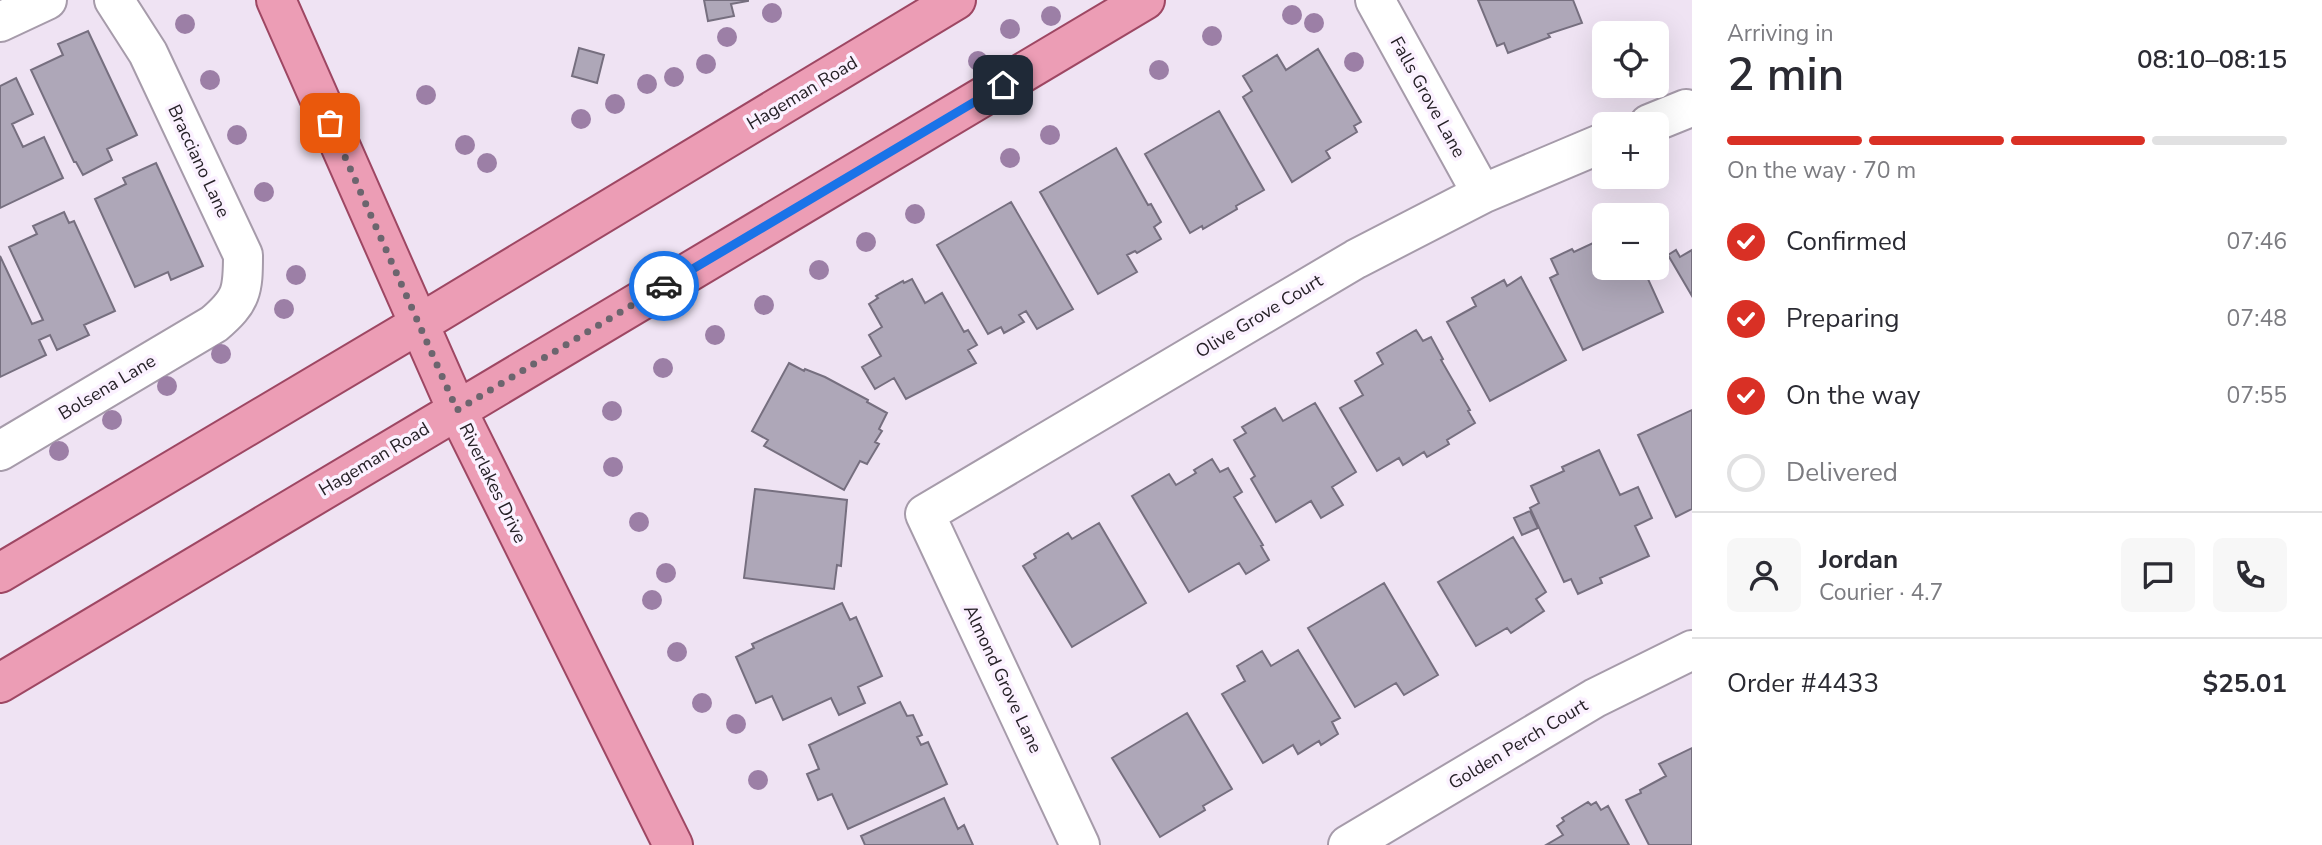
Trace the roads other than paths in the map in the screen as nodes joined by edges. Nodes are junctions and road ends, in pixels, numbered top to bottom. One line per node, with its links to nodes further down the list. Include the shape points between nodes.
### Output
1 (47, 0): 7 (street)
2 (114, 0): 12 (street, Bracciano Lane, via 148,53 243,255 243,284 233,307)
3 (276, 0): 13 (main road, Riverlakes Drive)
4 (956, 0): 13 (main road, Hageman Road)
5 (1145, 0): 14 (main road, Hageman Road)
6 (1375, 0): 11 (street, Falls Grove Lane)
7 (0, 22)
8 (1686, 109): 9 (street)
9 (1669, 116)
10 (1592, 147): 11 (street, Olive Grove Court)
11 (1482, 194): 16 (street, Olive Grove Court, via 1356,259)
12 (214, 324): 15 (street, Bolsena Lane)
13 (419, 324): 14 (main road, Riverlakes Drive); 17 (main road, Hageman Road)
14 (457, 410): 19 (main road, Hageman Road); 20 (main road, Riverlakes Drive)
15 (0, 451)
16 (926, 514): 21 (street, Almond Grove Lane)
17 (0, 573)
18 (1692, 650): 22 (street, Golden Perch Court, via 1595,698)
19 (0, 683)
20 (673, 845)
21 (1080, 845)
22 (1348, 845)

